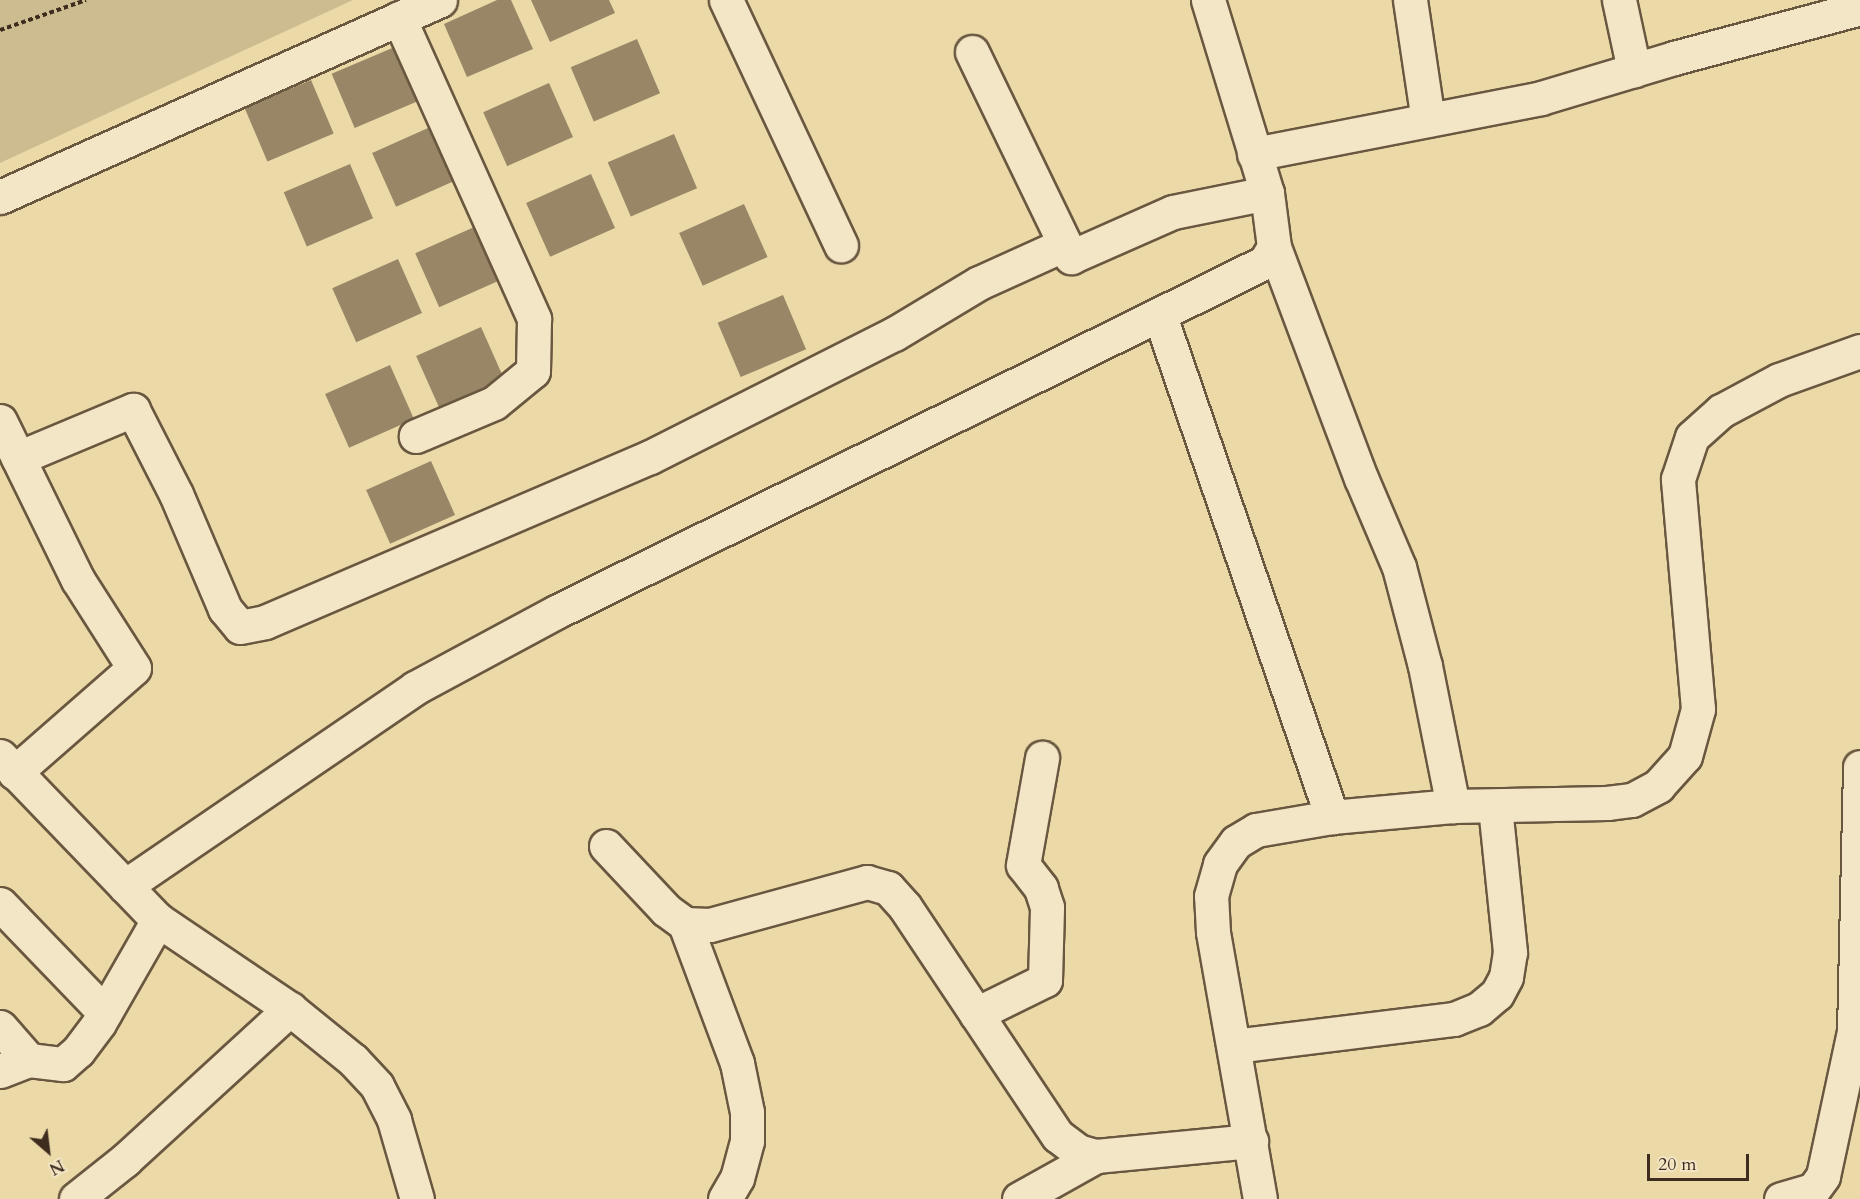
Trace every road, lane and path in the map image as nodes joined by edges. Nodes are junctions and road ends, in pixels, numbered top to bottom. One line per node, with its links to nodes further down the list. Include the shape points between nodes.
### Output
1 (86, 0): 9 (path)
2 (440, 0): 8 (street)
3 (726, 0): 17 (street)
4 (1208, 0): 13 (street)
5 (1410, 0): 12 (street)
6 (1619, 0): 11 (street)
7 (1860, 8): 11 (street)
8 (399, 18): 15 (street); 22 (street, via 534,319 533,371 494,403)
9 (0, 30)
10 (972, 52): 16 (street)
11 (1634, 70): 12 (street, via 1540,99)
12 (1428, 120): 13 (street)
13 (1254, 154): 14 (street)
14 (1267, 193): 16 (street, via 1173,212 1071,256); 18 (street)
15 (0, 197)
16 (1065, 244): 23 (street, via 979,283 894,334 650,457 266,622 240,627 225,609 176,494 133,410)
17 (841, 245)
18 (1274, 247): 19 (street, via 1265,262); 27 (street, via 1361,478 1399,567 1425,666)
19 (1160, 316): 29 (street); 31 (street, via 556,612 415,688)
20 (1860, 351): 28 (street, via 1779,380 1721,411 1692,437 1678,479 1698,709 1685,756 1658,786 1632,800)
21 (0, 421): 23 (street)
22 (416, 436)
23 (18, 458): 25 (street, via 78,579 134,668)
24 (1042, 758): 37 (street, via 1023,865 1041,888 1047,907 1045,980)
25 (7, 764): 31 (street)
26 (1860, 767): 48 (street, via 1857,998 1850,1055 1823,1176 1813,1190)
27 (1453, 806): 28 (street); 29 (street)
28 (1495, 806): 39 (street, via 1510,952 1506,977 1497,994 1479,1009 1454,1018)
29 (1332, 817): 39 (street, via 1256,830 1236,842 1220,864 1211,896 1213,932)
30 (606, 846): 34 (street, via 666,910)
31 (125, 886): 33 (street)
32 (0, 904): 36 (street)
33 (158, 920): 35 (street); 36 (street)
34 (685, 924): 37 (street, via 710,925 867,882 888,888 905,907); 45 (street, via 737,1063 747,1112 747,1141 737,1178)
35 (290, 1009): 43 (street); 44 (street, via 353,1060 377,1086 394,1120)
36 (105, 1013): 40 (street, via 78,1051 63,1064)
37 (976, 1014): 42 (street, via 1058,1136 1078,1151)
38 (0, 1027): 40 (street)
39 (1234, 1046): 41 (street)
40 (15, 1065)
41 (1251, 1141): 42 (street); 47 (street)
42 (1096, 1156): 46 (street)
43 (76, 1199)
44 (417, 1199)
45 (725, 1199)
46 (1019, 1199)
47 (1260, 1199)
48 (1781, 1199)

